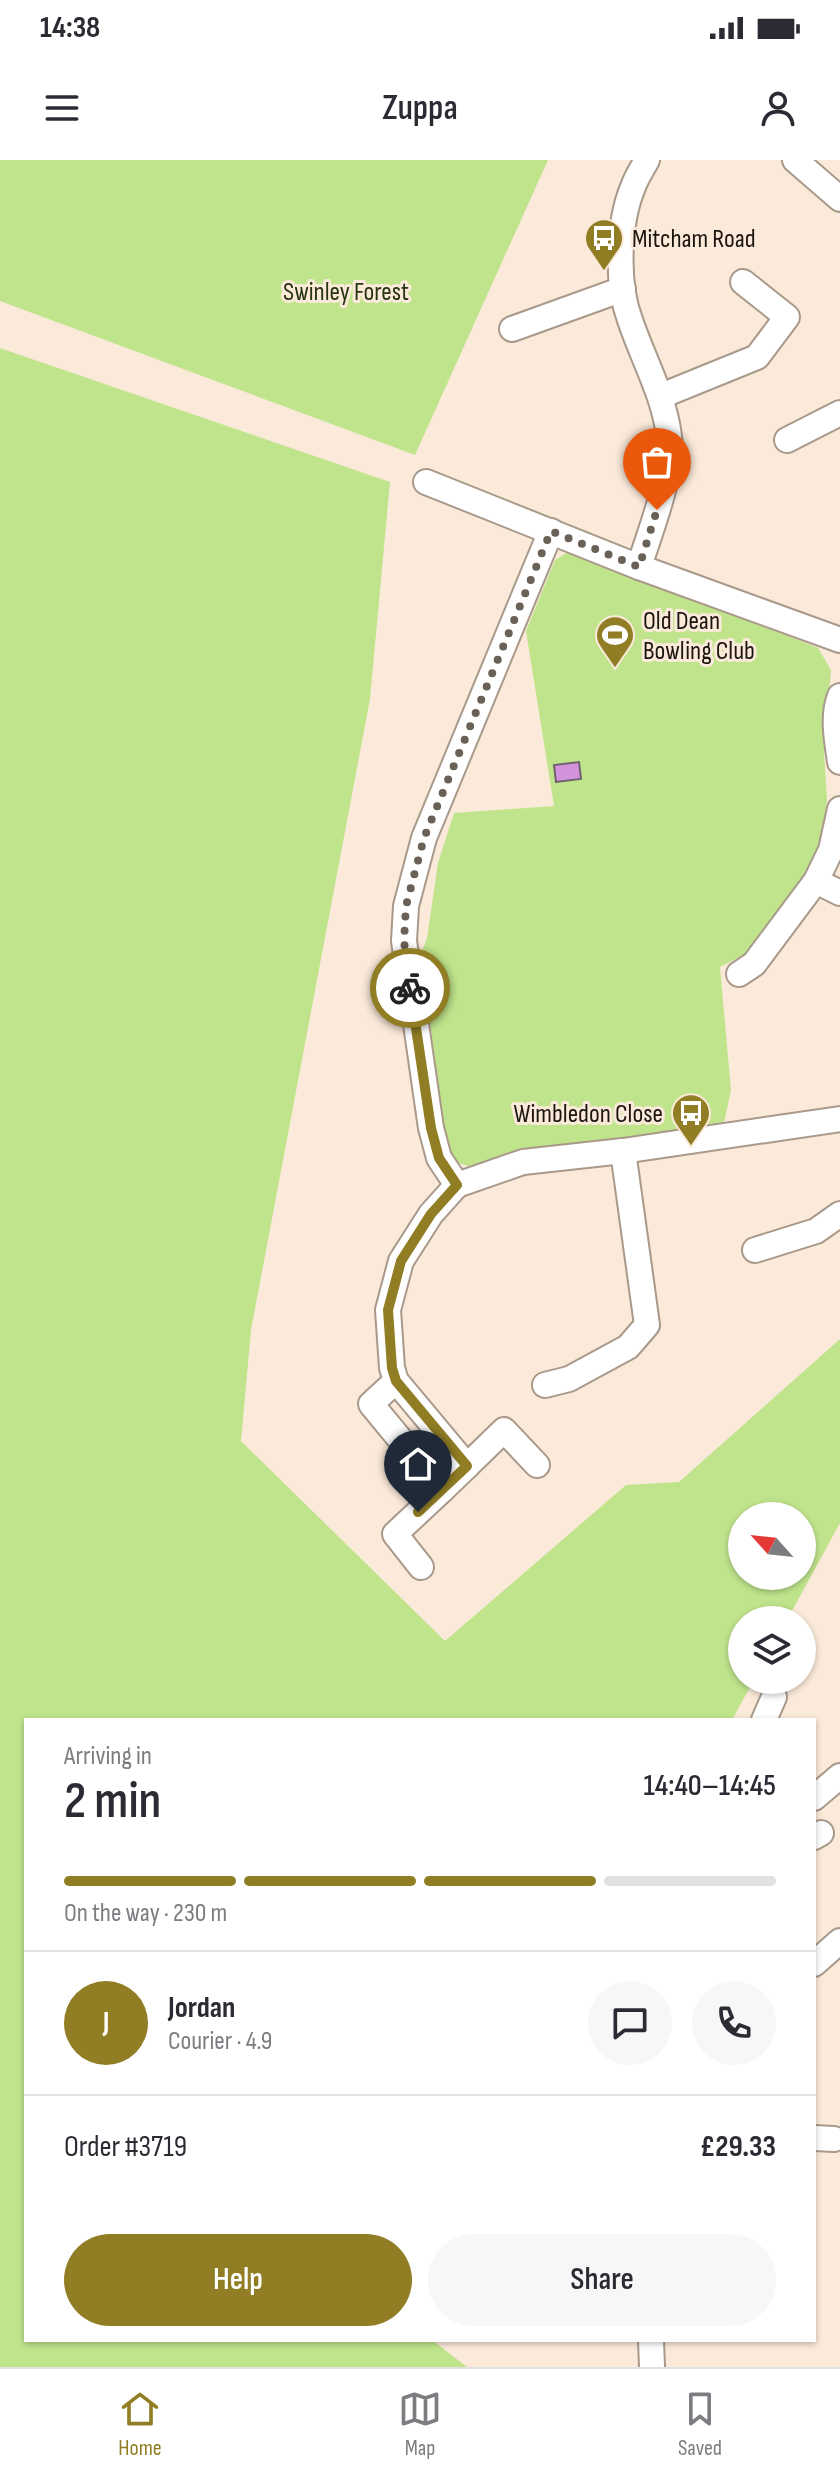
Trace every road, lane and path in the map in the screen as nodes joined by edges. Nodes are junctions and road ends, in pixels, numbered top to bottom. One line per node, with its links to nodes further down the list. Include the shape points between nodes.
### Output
1 (647, 160): 5 (street, via 632,188 622,227)
2 (795, 160): 3 (street)
3 (840, 199)
4 (743, 282): 7 (street, via 787,317 757,357)
5 (623, 289): 6 (street); 7 (street, via 628,317)
6 (512, 329)
7 (661, 396): 12 (street, via 670,439 665,482)
8 (839, 415): 9 (street)
9 (787, 440)
10 (426, 482): 11 (street)
11 (551, 531): 12 (street); 22 (street, via 424,838 406,906 404,941 431,1128 439,1158)
12 (639, 567): 13 (street)
13 (840, 640)
14 (840, 696): 15 (street)
15 (840, 762)
16 (840, 809): 17 (street, via 831,850)
17 (816, 881): 18 (street); 19 (street, via 754,964)
18 (840, 893)
19 (739, 974)
20 (840, 1119): 21 (street)
21 (623, 1151): 22 (street, via 523,1162); 26 (street, via 647,1325 628,1347 569,1379)
22 (457, 1185): 25 (street, via 401,1261 388,1310)
23 (840, 1214): 24 (street, via 816,1231)
24 (755, 1250)
25 (396, 1381): 28 (street); 29 (street, via 371,1404)
26 (545, 1385)
27 (537, 1465): 28 (street, via 504,1430)
28 (467, 1466): 29 (street)
29 (442, 1490): 30 (street, via 395,1534)
30 (421, 1567)
31 (774, 1697): 32 (street)
32 (765, 1718)
33 (840, 1776): 34 (street)
34 (816, 1796)
35 (840, 1941): 36 (street)
36 (816, 1962)
37 (651, 2342): 38 (street)
38 (652, 2367)

